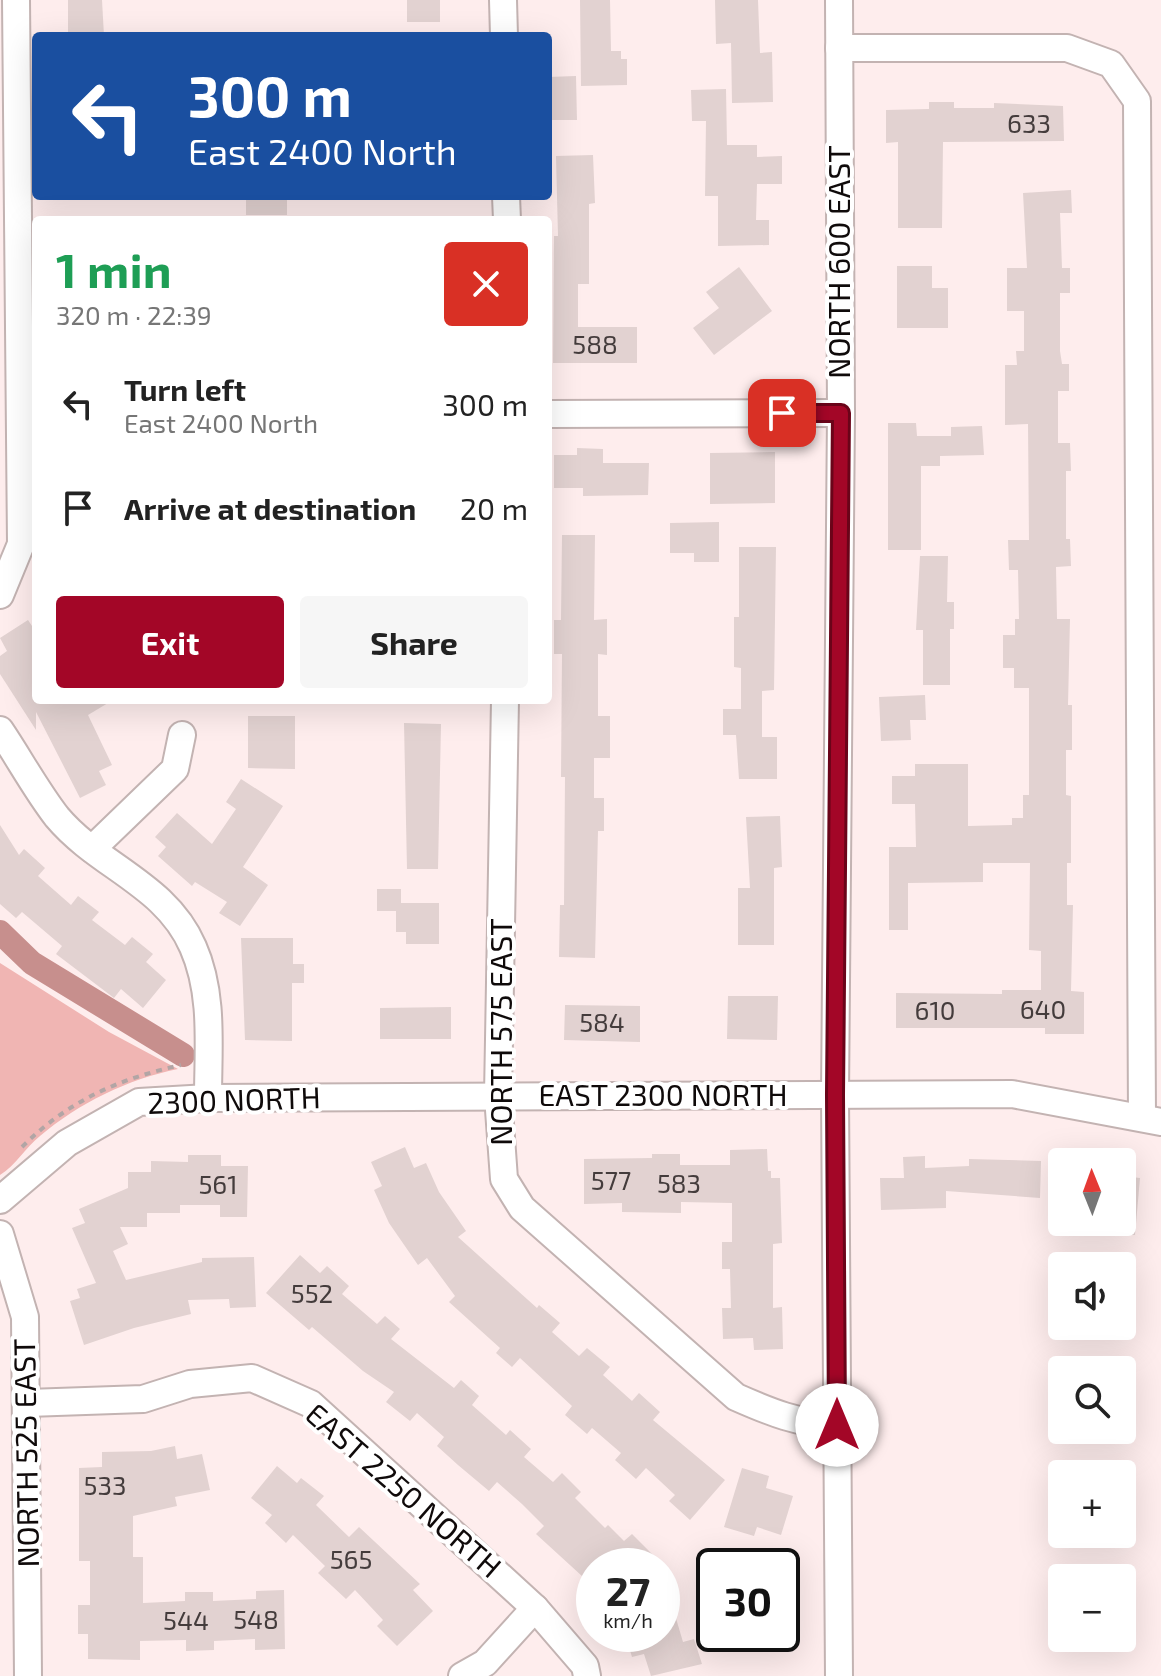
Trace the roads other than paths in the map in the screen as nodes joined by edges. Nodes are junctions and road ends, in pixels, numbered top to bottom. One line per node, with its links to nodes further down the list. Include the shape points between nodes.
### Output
1 (16, 0): 6 (street)
2 (503, 0): 4 (street)
3 (839, 0): 5 (street, NORTH 600 EAST)
4 (504, 32)
5 (839, 48): 7 (street, NORTH 600 EAST); 18 (street, via 1067,48 1111,64 1137,101)
6 (26, 183): 9 (street)
7 (841, 413): 8 (street); 15 (street, NORTH 600 EAST)
8 (552, 414)
9 (28, 428): 10 (street, via 21,544)
10 (0, 595)
11 (505, 704): 16 (street, NORTH 575 EAST)
12 (0, 730): 14 (street, via 58,818)
13 (182, 735): 14 (street, via 175,769)
14 (92, 849): 17 (street, via 170,906 193,947 207,998)
15 (835, 1095): 16 (street, EAST 2300 NORTH); 18 (street, EAST 2300 NORTH, via 1012,1094); 22 (street, NORTH 600 EAST)
16 (498, 1096): 17 (street, 2300 NORTH); 22 (street, NORTH 575 EAST, via 504,1179 522,1208 736,1397 776,1416)
17 (208, 1098): 19 (street, 2300 NORTH, via 139,1102 67,1143)
18 (1152, 1119)
19 (0, 1200)
20 (0, 1234): 21 (street, NORTH 525 EAST, via 25,1317)
21 (28, 1403): 23 (street, EAST 2250 NORTH, via 143,1399 190,1384 252,1378 311,1404); 24 (street, NORTH 525 EAST)
22 (837, 1425): 27 (street, NORTH 600 EAST)
23 (535, 1608): 25 (street, via 485,1663); 26 (street, via 585,1666)
24 (28, 1676)
25 (462, 1676)
26 (587, 1676)
27 (839, 1676)

